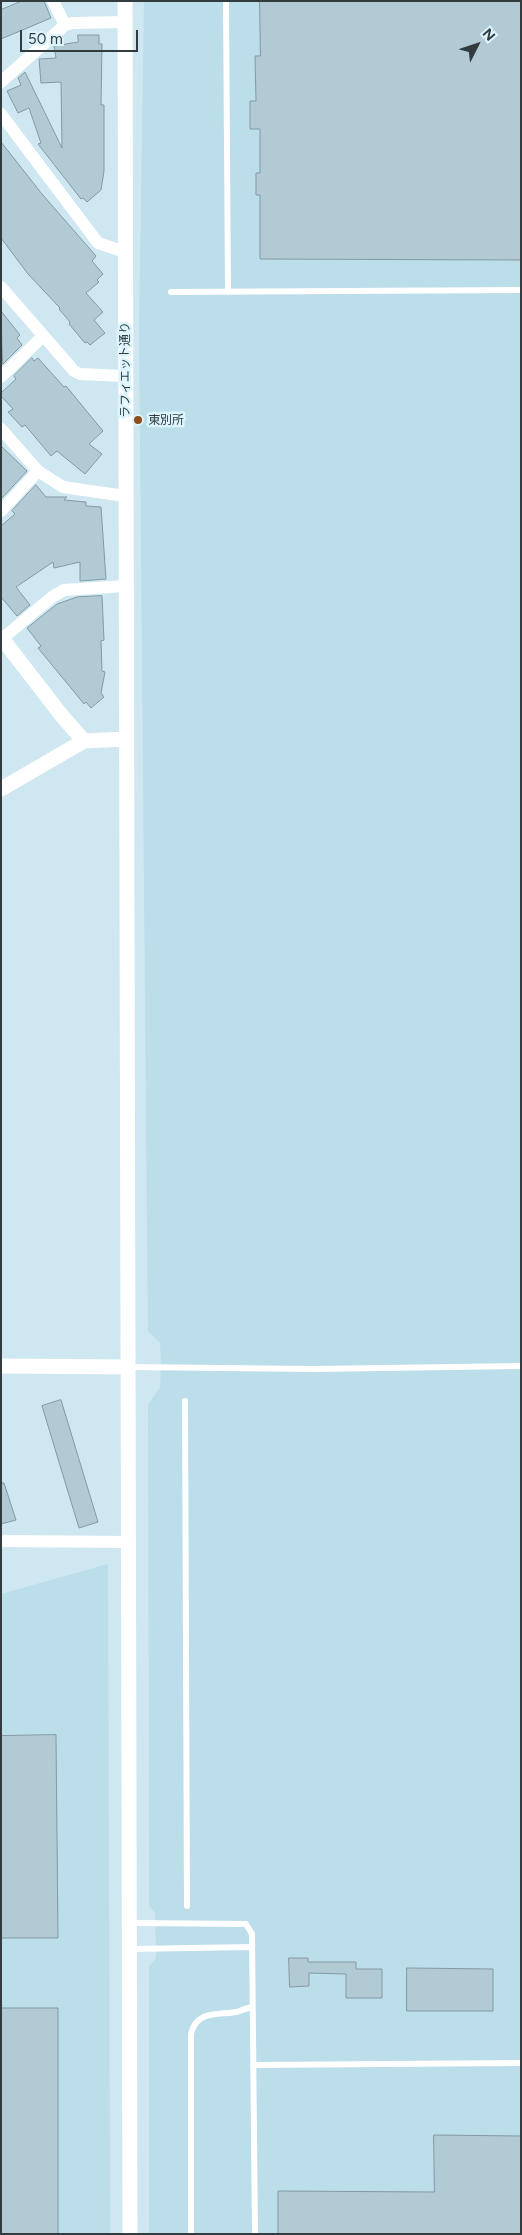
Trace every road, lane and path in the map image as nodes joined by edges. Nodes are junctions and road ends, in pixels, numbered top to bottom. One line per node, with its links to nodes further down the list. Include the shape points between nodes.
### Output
1 (53, 1): 5 (street)
2 (125, 1): 4 (street, ラフィエット通り)
3 (226, 1): 12 (lane)
4 (125, 22): 5 (street); 8 (street, ラフィエット通り)
5 (65, 25): 6 (street)
6 (1, 82)
7 (1, 114): 8 (street, via 98,243)
8 (125, 252): 14 (street, ラフィエット通り)
9 (1, 286): 13 (street)
10 (521, 290): 12 (lane)
11 (171, 292): 12 (lane)
12 (228, 292)
13 (43, 336): 14 (street, via 80,374); 15 (street)
14 (124, 376): 18 (street, ラフィエット通り)
15 (1, 377)
16 (1, 429): 17 (street)
17 (38, 471): 18 (street, via 63,487); 19 (street)
18 (125, 496): 20 (street, ラフィエット通り)
19 (1, 511)
20 (125, 586): 21 (street, via 64,590 52,596); 22 (street, ラフィエット通り)
21 (2, 638): 23 (street)
22 (126, 739): 23 (street); 27 (street, ラフィエット通り)
23 (84, 741): 24 (street)
24 (1, 789)
25 (1, 1366): 27 (street)
26 (521, 1366): 27 (lane)
27 (128, 1367): 30 (street, ラフィエット通り)
28 (185, 1401): 31 (lane)
29 (1, 1541): 30 (street)
30 (129, 1542): 32 (street, ラフィエット通り)
31 (187, 1906)
32 (130, 1923): 33 (lane, via 246,1924 252,1934); 34 (street, ラフィエット通り)
33 (252, 1948): 34 (lane); 35 (lane)
34 (130, 1949): 38 (street, ラフィエット通り)
35 (252, 2007): 37 (lane); 39 (lane, via 212,2014 200,2018 193,2025)
36 (521, 2063): 37 (lane)
37 (254, 2065): 40 (lane)
38 (130, 2234)
39 (191, 2234)
40 (254, 2234)

